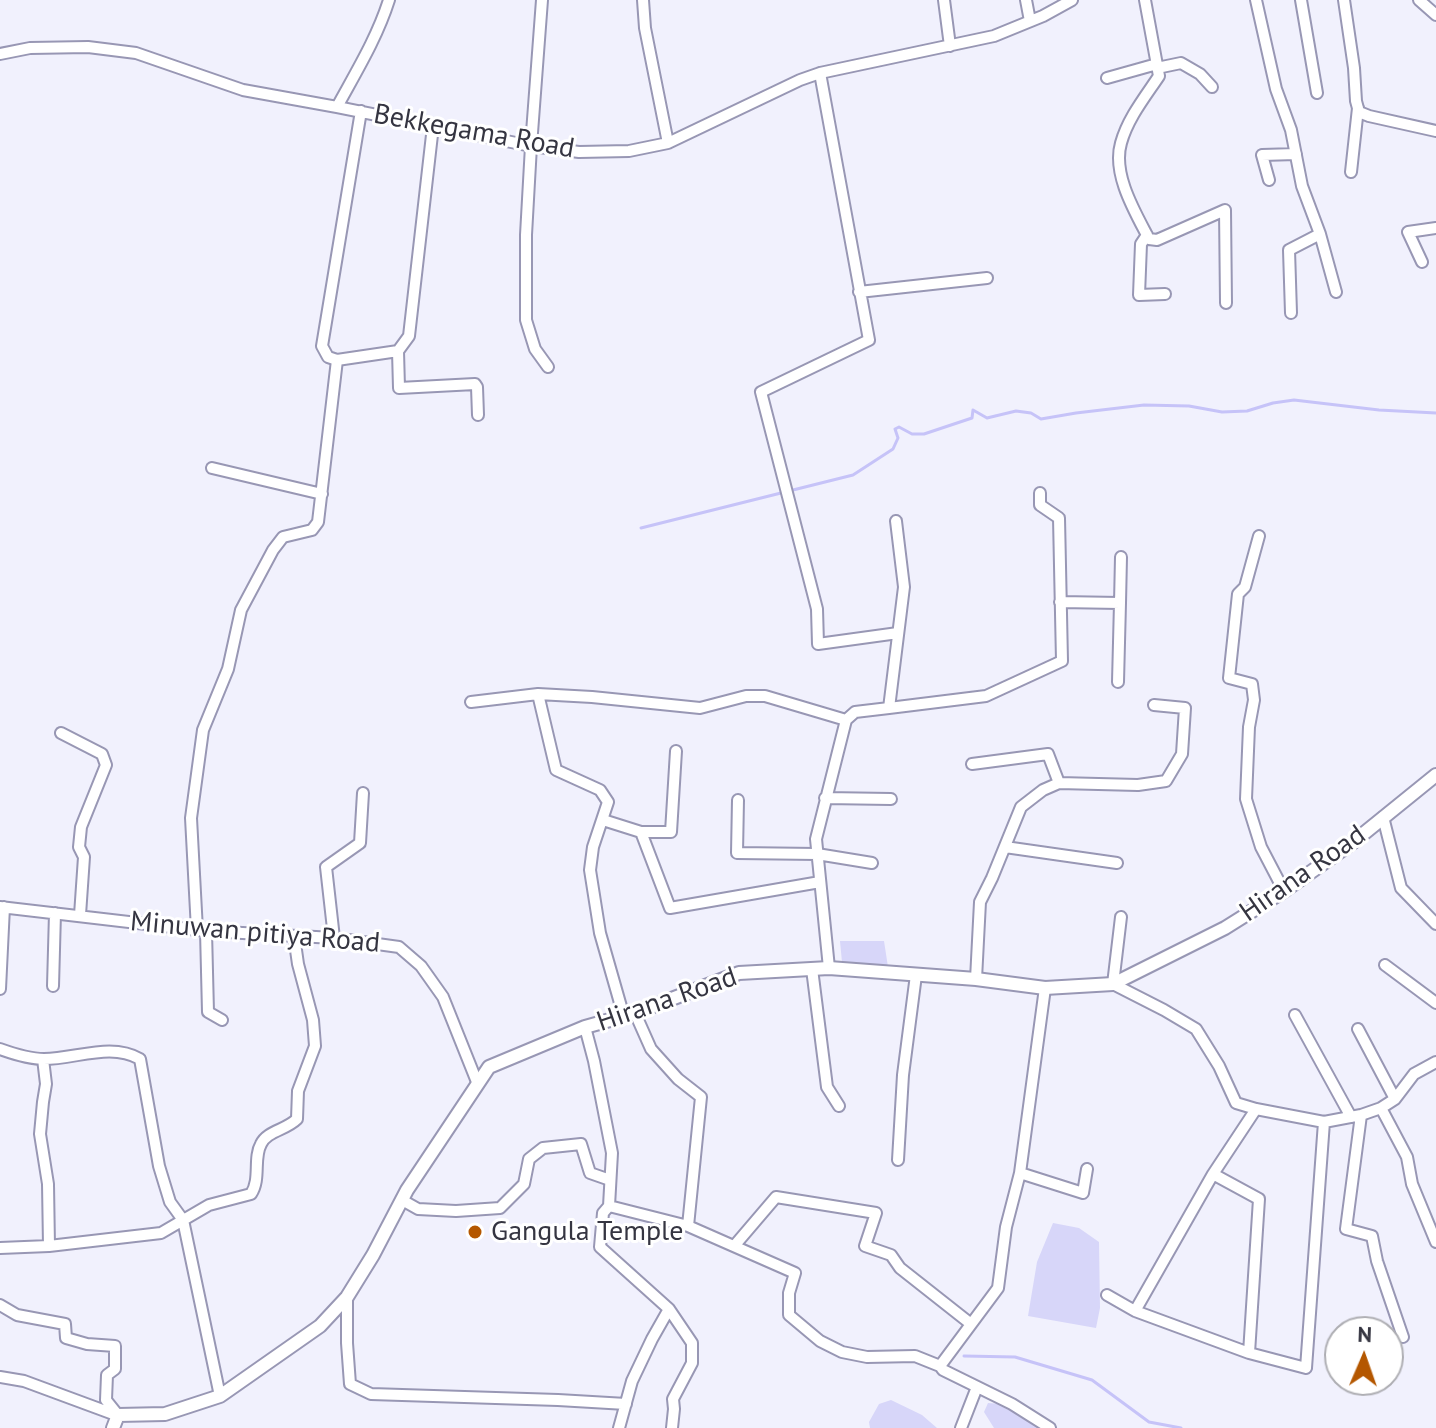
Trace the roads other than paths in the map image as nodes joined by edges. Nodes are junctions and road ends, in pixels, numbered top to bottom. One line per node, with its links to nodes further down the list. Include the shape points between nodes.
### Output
1 (389, 0): 21 (street)
2 (542, 0): 27 (street)
3 (643, 0): 26 (street)
4 (944, 0): 14 (street)
5 (1026, 0): 13 (street)
6 (1072, 0): 13 (street, Bekkegama Road)
7 (1145, 0): 16 (street)
8 (1256, 0): 28 (street)
9 (1301, 0): 20 (street)
10 (1344, 0): 22 (street)
11 (1419, 0): 12 (street)
12 (1436, 15)
13 (1030, 21): 14 (street, Bekkegama Road)
14 (950, 46): 17 (street, Bekkegama Road)
15 (0, 54): 21 (street, Bekkegama Road, via 88,47 136,53 243,90)
16 (1157, 66): 18 (street); 19 (street, via 1181,63); 33 (street, via 1159,76 1133,115 1119,154 1129,202)
17 (820, 73): 26 (street, Bekkegama Road); 36 (street)
18 (1107, 78)
19 (1212, 87)
20 (1317, 93)
21 (337, 107): 23 (street, Bekkegama Road)
22 (1358, 108): 25 (street, via 1369,116); 29 (street)
23 (361, 111): 24 (street, Bekkegama Road); 42 (street, via 322,346)
24 (433, 126): 27 (street, Bekkegama Road); 41 (street, via 409,336)
25 (1436, 131)
26 (668, 143): 27 (street, Bekkegama Road, via 629,151)
27 (531, 146): 43 (street, via 526,320 535,349)
28 (1296, 154): 30 (street, via 1262,155); 32 (street)
29 (1351, 172)
30 (1269, 180)
31 (1436, 228): 34 (street, via 1408,232)
32 (1320, 234): 37 (street); 40 (street, via 1289,250)
33 (1147, 235): 38 (street, via 1141,244 1139,295); 39 (street, via 1157,240 1225,210)
34 (1422, 262)
35 (987, 278): 36 (street)
36 (859, 292): 53 (street, via 869,340 761,392 817,609 818,644)
37 (1336, 292)
38 (1165, 294)
39 (1226, 303)
40 (1291, 313)
41 (398, 351): 42 (street); 44 (street, via 399,388 475,384)
42 (337, 360): 47 (street)
43 (548, 367)
44 (478, 415)
45 (212, 468): 47 (street)
46 (1040, 493): 51 (street, via 1040,505 1059,518)
47 (322, 494): 83 (street, via 318,522 312,530 283,537 241,610 228,669 203,730 191,818)
48 (896, 521): 53 (street, via 904,587)
49 (1259, 536): 77 (street, via 1245,587 1238,594 1229,678 1252,684 1246,799 1261,847)
50 (1121, 557): 52 (street)
51 (1060, 602): 52 (street); 58 (street, via 1062,661 986,696)
52 (1120, 603): 54 (street)
53 (898, 633): 58 (street)
54 (1118, 682)
55 (538, 694): 56 (street); 59 (street, via 700,708 765,696); 70 (street, via 556,770 600,790 608,802)
56 (471, 702)
57 (1154, 705): 64 (street, via 1185,708 1182,754 1166,781)
58 (889, 708): 59 (street, via 855,712)
59 (846, 720): 66 (street)
60 (61, 733): 80 (street, via 102,754 106,765 81,827)
61 (676, 751): 71 (street, via 671,832)
62 (972, 764): 64 (street, via 1048,754)
63 (1436, 775): 69 (street, Hirana Road)
64 (1059, 783): 72 (street, via 1021,807)
65 (363, 793): 85 (street, via 360,843 326,867)
66 (825, 798): 67 (street); 73 (street)
67 (891, 799)
68 (738, 800): 73 (street, via 737,853)
69 (1383, 817): 77 (street, Hirana Road); 82 (street, via 1401,888)
70 (603, 820): 71 (street); 96 (street, via 590,870 600,933)
71 (641, 832): 76 (street, via 670,908)
72 (1005, 847): 75 (street); 90 (street, via 980,902)
73 (817, 854): 74 (street); 76 (street)
74 (872, 863)
75 (1117, 863)
76 (820, 882): 87 (street)
77 (1284, 891): 91 (street, Hirana Road, via 1225,928)
78 (2, 907): 79 (street, Minuwan pitiya Road); 94 (street)
79 (55, 913): 80 (street, Minuwan pitiya Road); 92 (street)
80 (80, 915): 83 (street, Minuwan pitiya Road)
81 (1121, 917): 91 (street)
82 (1436, 924)
83 (201, 930): 84 (street, Minuwan pitiya Road); 98 (street, via 208,1012)
84 (294, 936): 85 (street, Minuwan pitiya Road); 118 (street, via 315,1046 298,1091 297,1119 260,1145 251,1194 209,1205)
85 (334, 938): 104 (street, Minuwan pitiya Road, via 399,947 421,966 443,997)
86 (1385, 965): 95 (street)
87 (829, 968): 88 (street, Hirana Road); 89 (street, Hirana Road)
88 (812, 969): 96 (street, Hirana Road, via 739,973); 106 (street, via 827,1087)
89 (916, 975): 90 (street, Hirana Road); 111 (street)
90 (976, 979): 93 (street, Hirana Road)
91 (1113, 984): 93 (street, Hirana Road); 108 (street, via 1196,1029 1236,1103)
92 (53, 986)
93 (1045, 988): 113 (street)
94 (0, 989)
95 (1436, 1003)
96 (629, 1015): 99 (street, Hirana Road); 119 (street, via 651,1049 701,1097)
97 (1295, 1015): 109 (street)
98 (222, 1020)
99 (585, 1027): 104 (street, Hirana Road, via 489,1067); 115 (street, via 612,1153)
100 (1358, 1029): 105 (street)
101 (0, 1049): 102 (street)
102 (43, 1059): 118 (street, via 118,1051 140,1059 159,1166 170,1202); 122 (street, via 40,1134)
103 (1436, 1062): 105 (street, via 1414,1074)
104 (477, 1082): 116 (street, Hirana Road)
105 (1395, 1099): 107 (street)
106 (839, 1106)
107 (1381, 1108): 109 (street); 120 (street, via 1407,1157)
108 (1256, 1109): 110 (street); 114 (street)
109 (1356, 1116): 110 (street); 129 (street, via 1346,1229 1372,1236)
110 (1324, 1122): 131 (street, via 1306,1368)
111 (898, 1160)
112 (1087, 1169): 113 (street, via 1083,1193)
113 (1020, 1173): 130 (street, via 998,1288)
114 (1213, 1174): 128 (street); 131 (street, via 1259,1199)
115 (610, 1180): 116 (street, via 590,1173 581,1144 568,1145 543,1148 529,1159 524,1184 500,1208 418,1209); 117 (street)
116 (402, 1200): 125 (street, Hirana Road)
117 (609, 1206): 119 (street); 127 (street, via 603,1213 600,1247)
118 (183, 1220): 122 (street, via 161,1233); 135 (street)
119 (688, 1226): 121 (street)
120 (1436, 1242)
121 (735, 1245): 130 (street, via 776,1197 876,1213 865,1246 891,1255); 132 (street, via 795,1273 789,1315 820,1341 842,1352 915,1356)
122 (49, 1246): 123 (street)
123 (0, 1248)
124 (1107, 1295): 128 (street)
125 (347, 1297): 135 (street, Hirana Road, via 320,1326); 136 (street, via 350,1384 371,1394)
126 (0, 1305): 137 (street, via 17,1315 65,1324 66,1338 115,1346 106,1400)
127 (669, 1309): 136 (street, via 632,1381); 139 (street, via 692,1343 692,1363 673,1399)
128 (1135, 1311): 131 (street)
129 (1396, 1316)
130 (971, 1324): 132 (street)
131 (1249, 1353)
132 (940, 1366): 134 (street)
133 (0, 1377): 137 (street, via 24,1381)
134 (977, 1387): 140 (street); 141 (street)
135 (220, 1396): 137 (street, Hirana Road, via 165,1414)
136 (626, 1404): 138 (street)
137 (116, 1422)
138 (619, 1428)
139 (672, 1428)
140 (961, 1428)
141 (1050, 1428)

